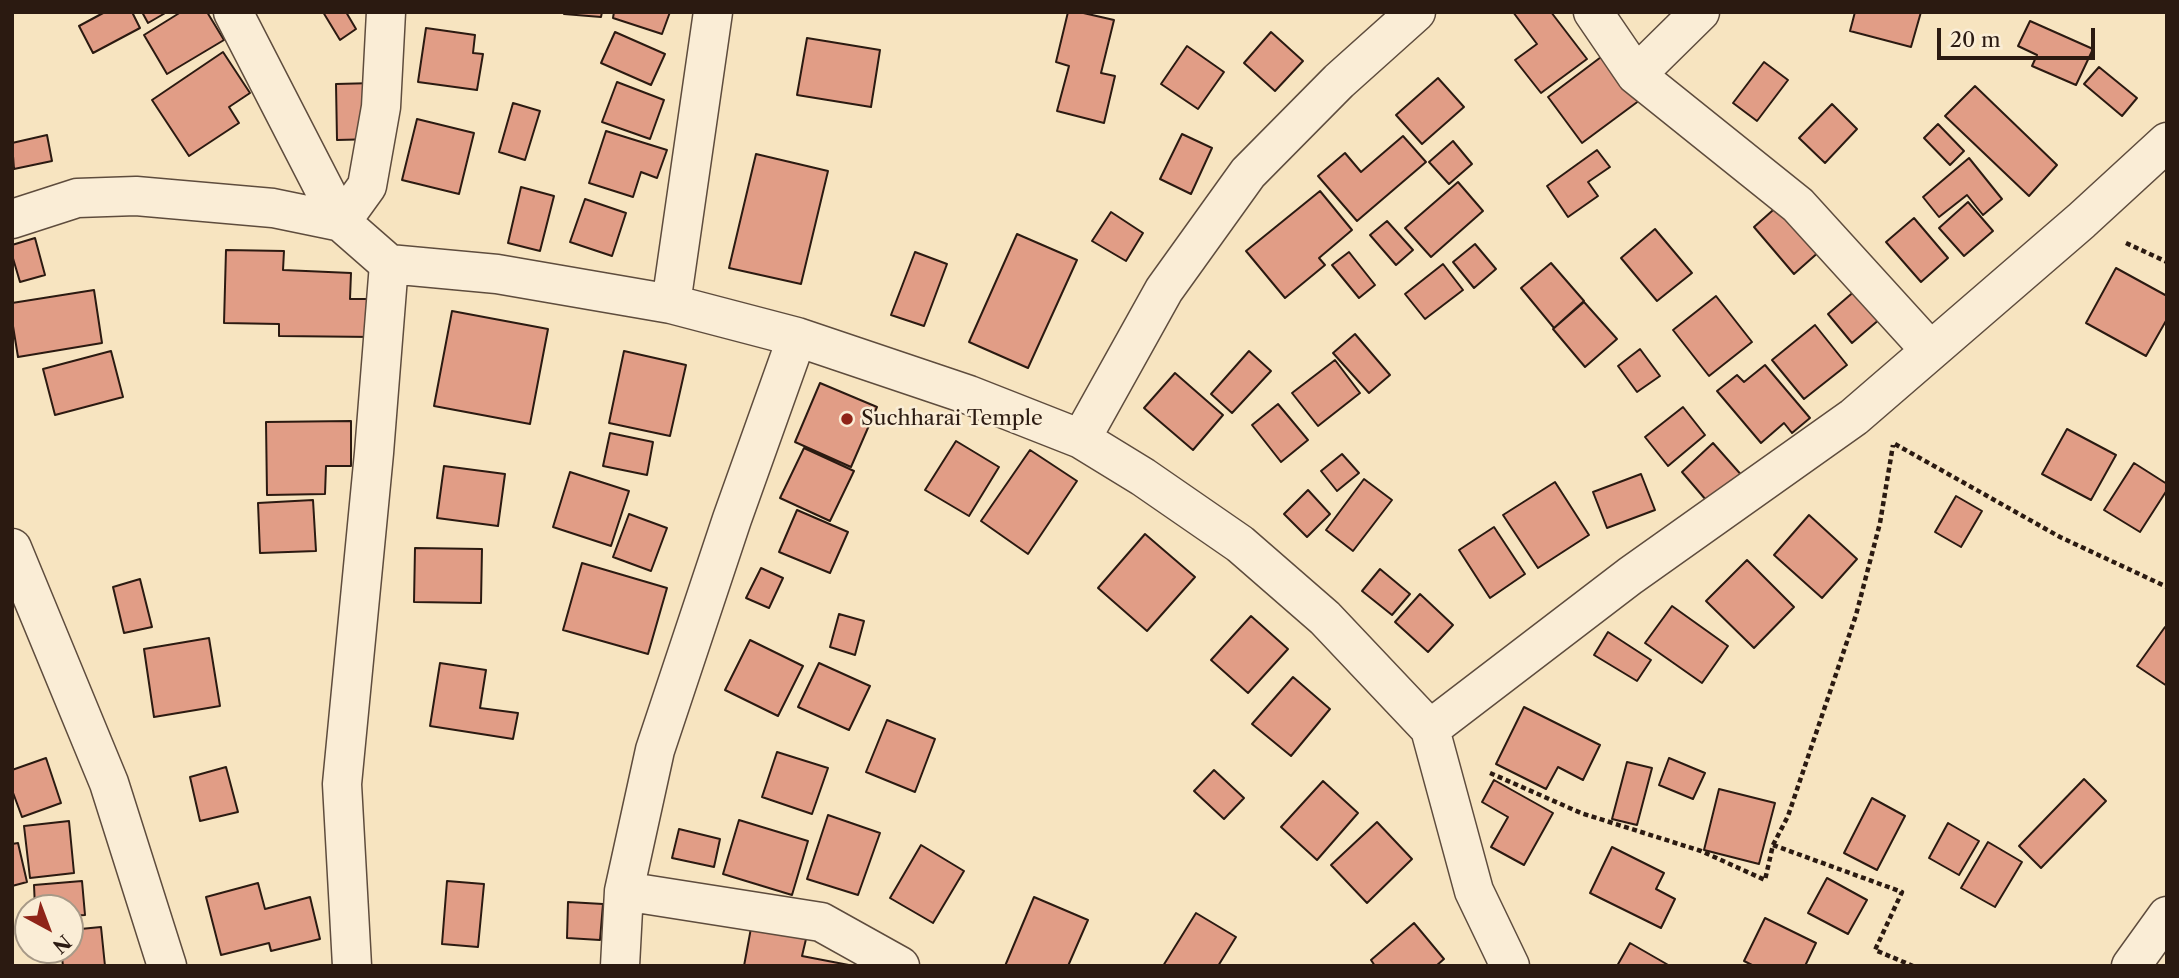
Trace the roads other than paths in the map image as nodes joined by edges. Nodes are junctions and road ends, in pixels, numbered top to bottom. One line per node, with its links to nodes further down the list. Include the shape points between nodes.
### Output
1 (233, 12): 10 (street)
2 (386, 12): 10 (street, via 381,107 367,186)
3 (713, 12): 12 (street)
4 (1416, 12): 15 (street, via 1339,80 1248,173 1164,290)
5 (1593, 12): 7 (street)
6 (1700, 12): 7 (street)
7 (1636, 75): 14 (street, via 1798,205)
8 (2167, 142): 14 (street)
9 (12, 219): 10 (street, via 77,198 136,196 273,208)
10 (341, 222): 11 (street)
11 (389, 264): 12 (street, via 497,274); 21 (street, via 342,784)
12 (671, 304): 13 (street)
13 (797, 337): 15 (street, via 969,395); 18 (street, via 655,750)
14 (1930, 350): 17 (street, via 1854,417 1630,576)
15 (1081, 439): 17 (street, via 1240,544 1325,618)
16 (12, 548): 20 (street, via 109,783)
17 (1430, 729): 24 (street, via 1474,891)
18 (624, 891): 22 (street); 23 (street, via 821,922)
19 (2167, 916): 25 (street)
20 (167, 966)
21 (352, 966)
22 (620, 966)
23 (900, 966)
24 (1510, 966)
25 (2131, 966)

